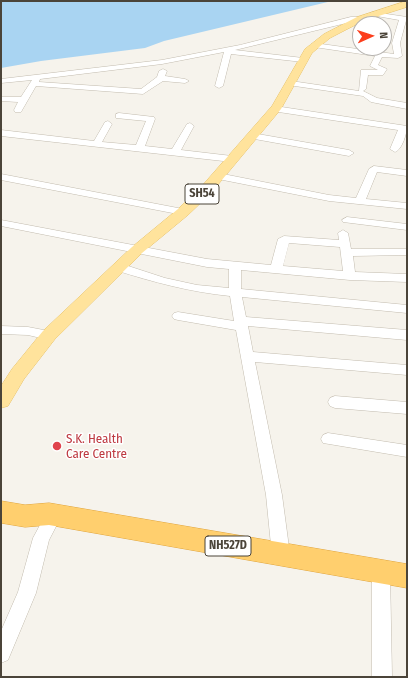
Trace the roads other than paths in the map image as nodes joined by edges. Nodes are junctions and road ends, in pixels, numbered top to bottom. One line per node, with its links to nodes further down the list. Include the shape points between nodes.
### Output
1 (407, 4): 2 (main road, SH54)
2 (373, 14): 3 (main road, SH54); 5 (street)
3 (368, 16)
4 (352, 19): 8 (street)
5 (405, 19): 11 (street, via 396,43 398,56)
6 (352, 24): 7 (main road, SH54)
7 (314, 45): 9 (street); 12 (main road, SH54)
8 (226, 51): 12 (street); 13 (street); 20 (street)
9 (352, 51)
10 (379, 56): 21 (street, via 374,66 383,69 380,73 364,72)
11 (392, 56)
12 (303, 60): 19 (main road, SH54)
13 (167, 62): 14 (street); 15 (street)
14 (92, 70): 16 (street); 22 (street)
15 (161, 78): 18 (street); 22 (street, via 143,92)
16 (36, 80): 17 (street); 22 (street); 24 (street)
17 (1, 81)
18 (185, 81)
19 (291, 83): 25 (street, via 365,94 374,100); 26 (main road, SH54)
20 (219, 86)
21 (362, 89)
22 (84, 91)
23 (1, 99): 24 (street)
24 (24, 100): 27 (street)
25 (407, 106)
26 (275, 109): 31 (street); 33 (main road, SH54)
27 (18, 110)
28 (119, 116): 35 (street, via 151,119)
29 (108, 124): 34 (street)
30 (190, 126): 37 (street)
31 (405, 129): 36 (street)
32 (1, 133): 34 (street)
33 (252, 136): 38 (street); 39 (main road, SH54)
34 (97, 143): 35 (street)
35 (140, 148): 37 (street)
36 (395, 149)
37 (175, 152): 39 (street)
38 (349, 152)
39 (232, 159): 41 (main road, SH54)
40 (407, 173): 43 (street, via 374,169)
41 (218, 176): 43 (street, via 329,198); 45 (main road, SH54)
42 (1, 177): 45 (street)
43 (360, 201): 44 (street)
44 (404, 206): 48 (street)
45 (183, 212): 50 (main road, SH54)
46 (347, 220): 48 (street)
47 (1, 222): 50 (street)
48 (405, 226)
49 (345, 243): 51 (street); 54 (street, via 284,239); 55 (street)
50 (137, 250): 52 (street); 53 (main road, SH54)
51 (407, 252)
52 (235, 266): 54 (street); 57 (street)
53 (119, 267): 57 (street, via 178,285); 62 (main road, SH54)
54 (276, 269): 55 (street)
55 (350, 276): 56 (street)
56 (407, 278)
57 (235, 292): 58 (street); 60 (street)
58 (407, 309)
59 (178, 316): 60 (street)
60 (241, 324): 63 (street); 64 (street)
61 (1, 330): 62 (street)
62 (49, 335): 66 (main road, SH54, via 18,374)
63 (407, 335)
64 (249, 357): 65 (street); 74 (street, via 251,381 274,495)
65 (407, 370)
66 (1, 401)
67 (335, 402): 68 (street)
68 (407, 408)
69 (328, 439): 70 (street)
70 (407, 451)
71 (1, 501): 73 (highway, NH527D, via 29,506)
72 (1, 512): 73 (highway, NH527D, via 25,516)
73 (51, 515): 74 (highway, NH527D); 77 (street, via 41,538 27,592)
74 (281, 555): 75 (highway, NH527D)
75 (381, 572): 76 (highway, NH527D); 78 (street)
76 (407, 576)
77 (1, 653)
78 (382, 677)

